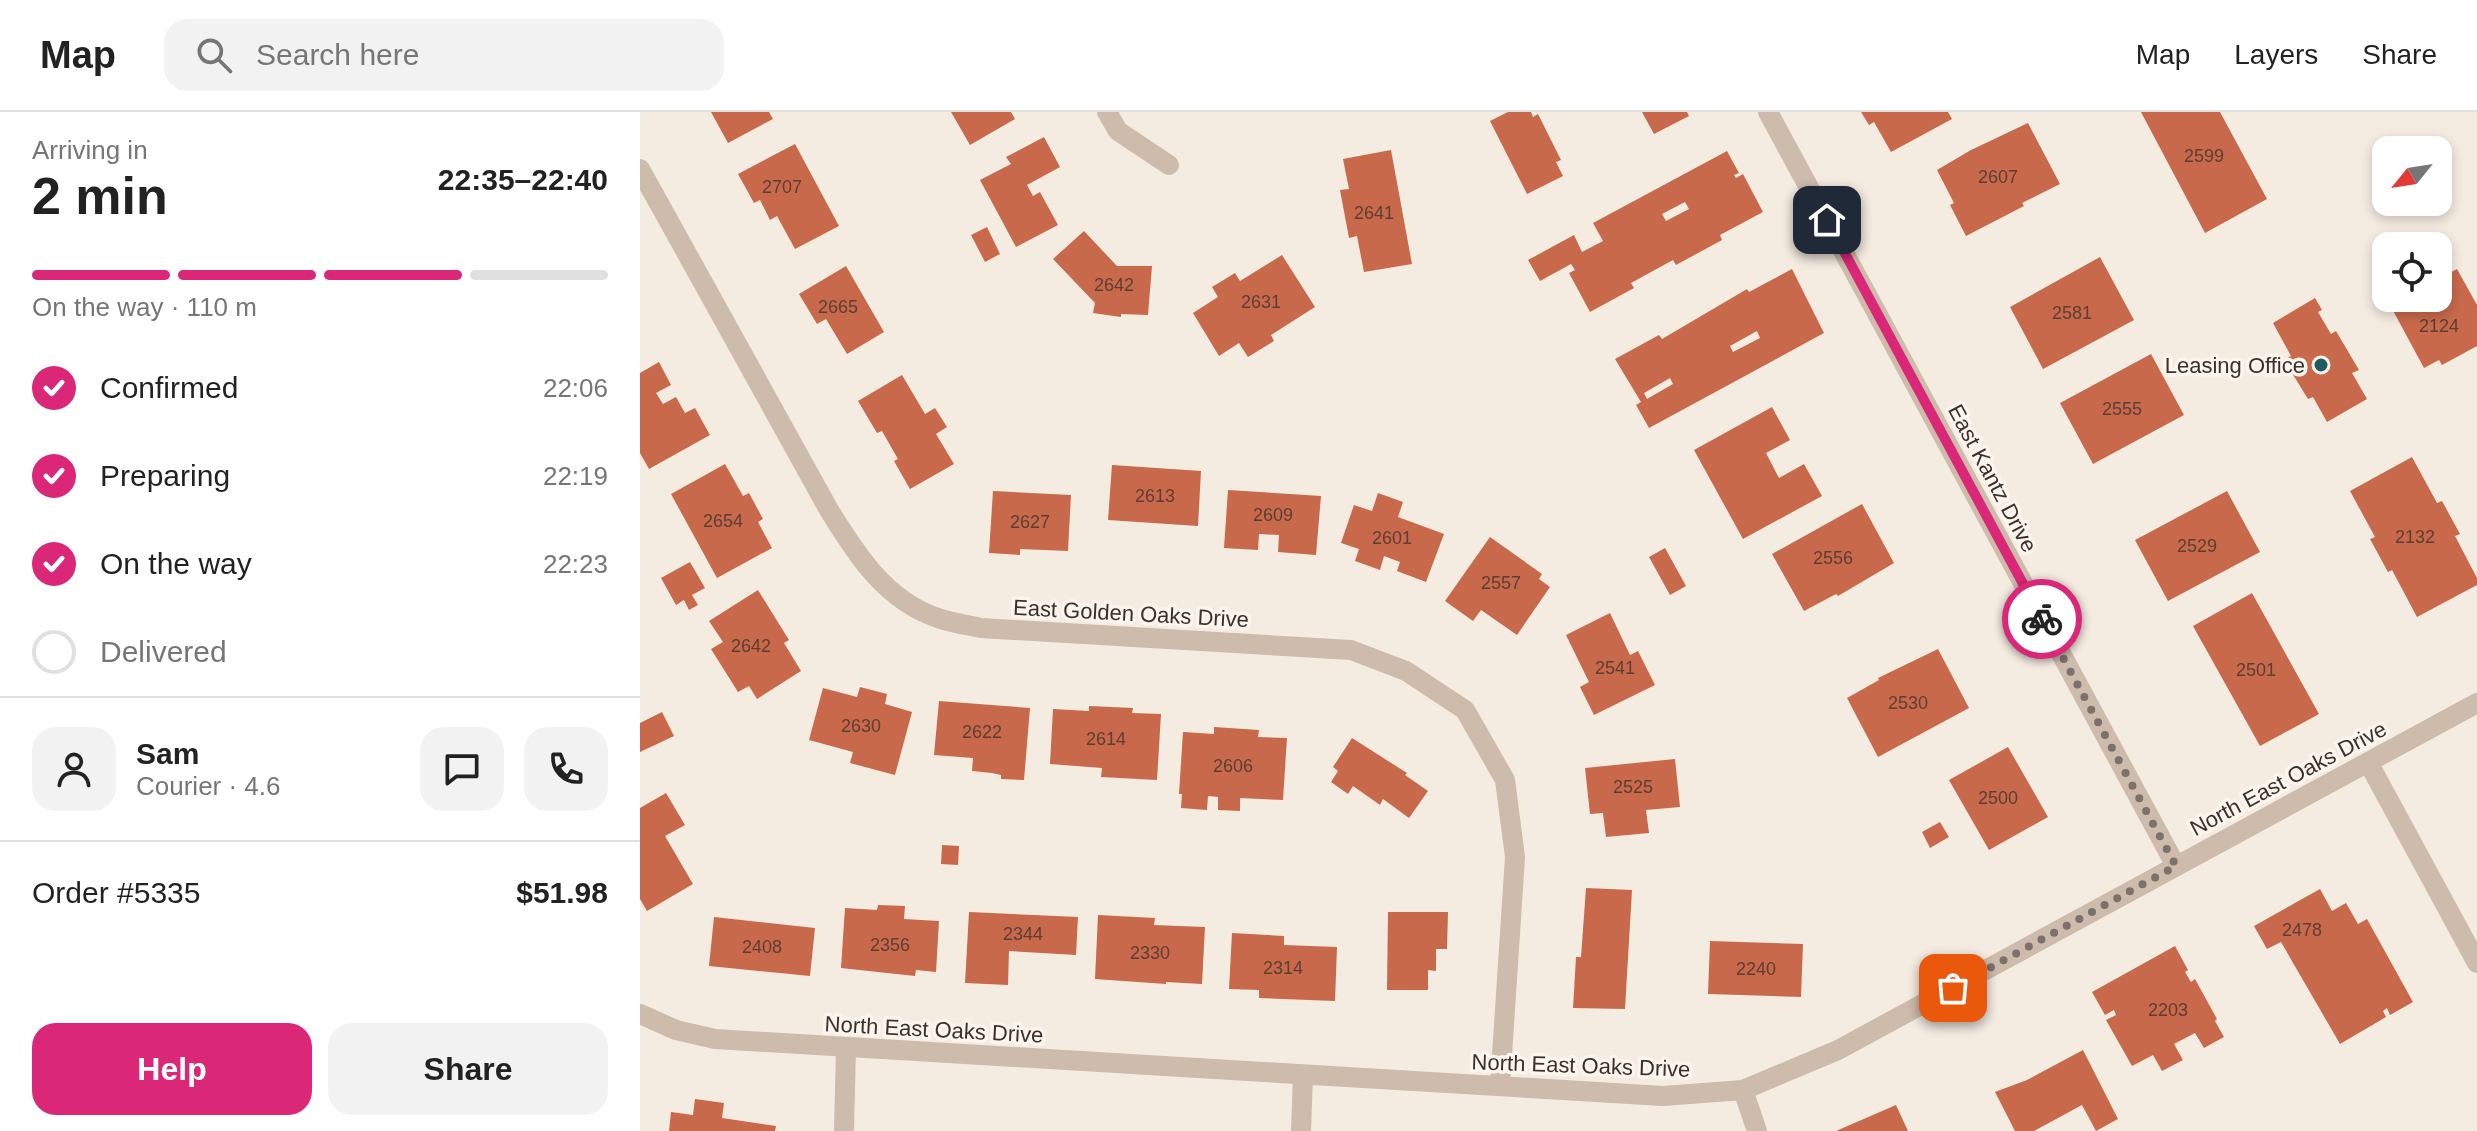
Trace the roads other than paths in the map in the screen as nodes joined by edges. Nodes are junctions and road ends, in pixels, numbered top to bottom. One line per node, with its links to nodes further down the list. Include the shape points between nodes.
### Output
1 (1107, 112): 3 (street, via 1118,131)
2 (1768, 112): 7 (street, East Kantz Drive)
3 (1169, 165)
4 (640, 169): 12 (street, East Golden Oaks Drive, via 829,510 857,555 894,594 936,618 981,628 1351,650 1406,671 1465,710 1505,780 1515,857)
5 (2477, 703): 6 (street, North East Oaks Drive)
6 (2368, 762): 7 (street, North East Oaks Drive); 8 (street)
7 (2176, 866): 13 (street, North East Oaks Drive, via 1838,1050)
8 (2477, 963)
9 (640, 1014): 10 (street, North East Oaks Drive, via 715,1039)
10 (846, 1048): 11 (street, North East Oaks Drive); 14 (street)
11 (1303, 1075): 12 (street, North East Oaks Drive); 15 (street)
12 (1500, 1086): 13 (street, North East Oaks Drive, via 1663,1096)
13 (1743, 1090): 16 (street)
14 (844, 1131)
15 (1301, 1131)
16 (1757, 1131)

